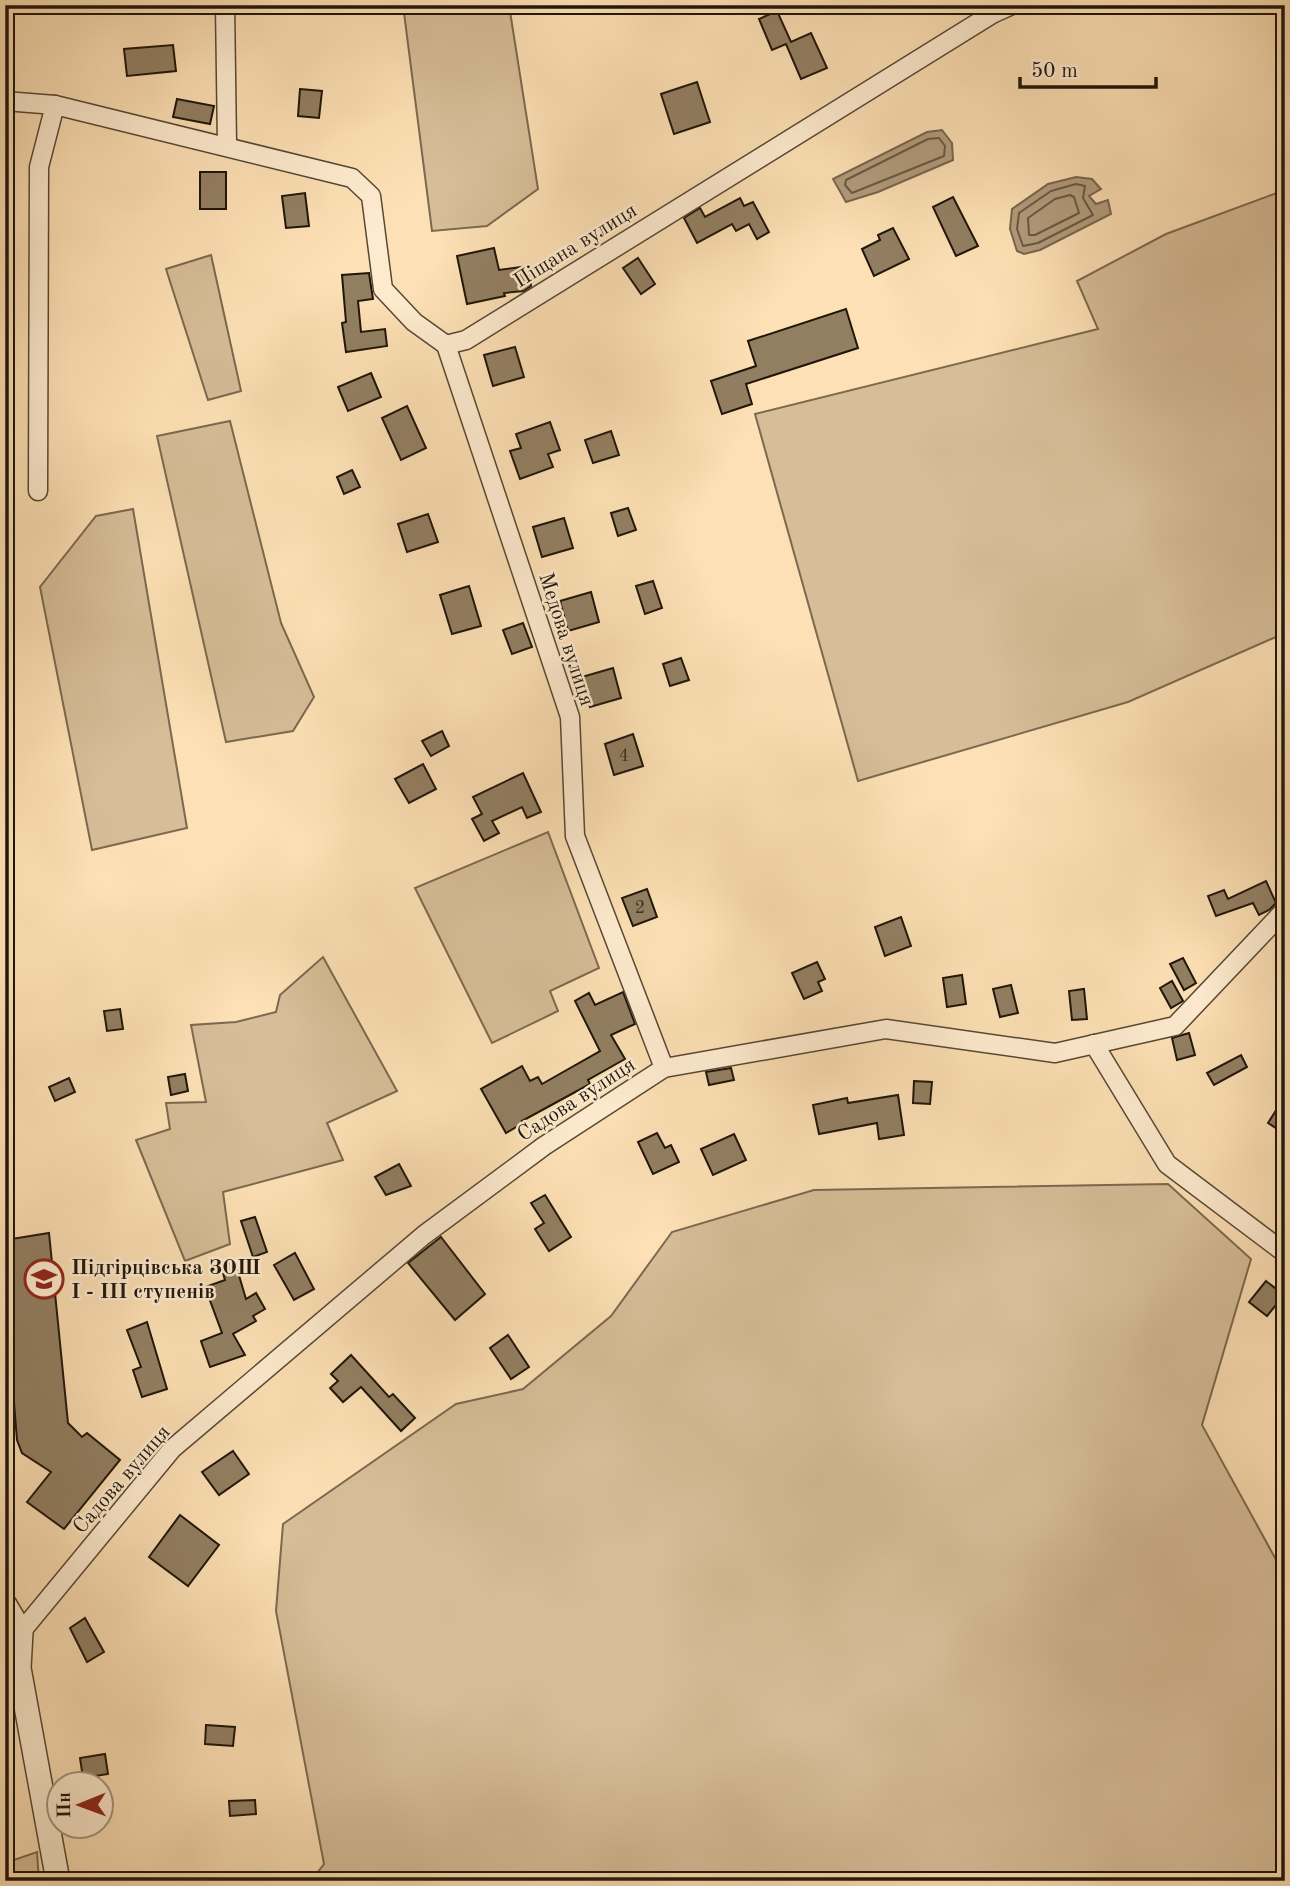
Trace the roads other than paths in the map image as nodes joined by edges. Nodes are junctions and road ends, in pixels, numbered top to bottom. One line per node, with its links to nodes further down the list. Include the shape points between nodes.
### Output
1 (225, 5): 5 (street)
2 (1012, 5): 6 (street, Піщана вулиця, via 992,13 466,340)
3 (5, 101): 4 (street)
4 (55, 105): 5 (street); 7 (street, via 38,167)
5 (227, 145): 6 (street, via 352,178 371,196 383,289 414,322)
6 (446, 345): 10 (street, Медова вулиця, via 570,717 575,836)
7 (38, 491)
8 (1285, 910): 9 (street, Садова вулиця, via 1175,1026)
9 (1094, 1045): 10 (street, Садова вулиця, via 1055,1053 886,1029); 11 (street, via 1167,1164)
10 (664, 1068): 13 (street, Садова вулиця, via 544,1146 424,1235 172,1449)
11 (1285, 1253)
12 (5, 1605): 13 (street)
13 (21, 1632): 14 (street)
14 (12, 1668): 15 (street)
15 (58, 1881)

